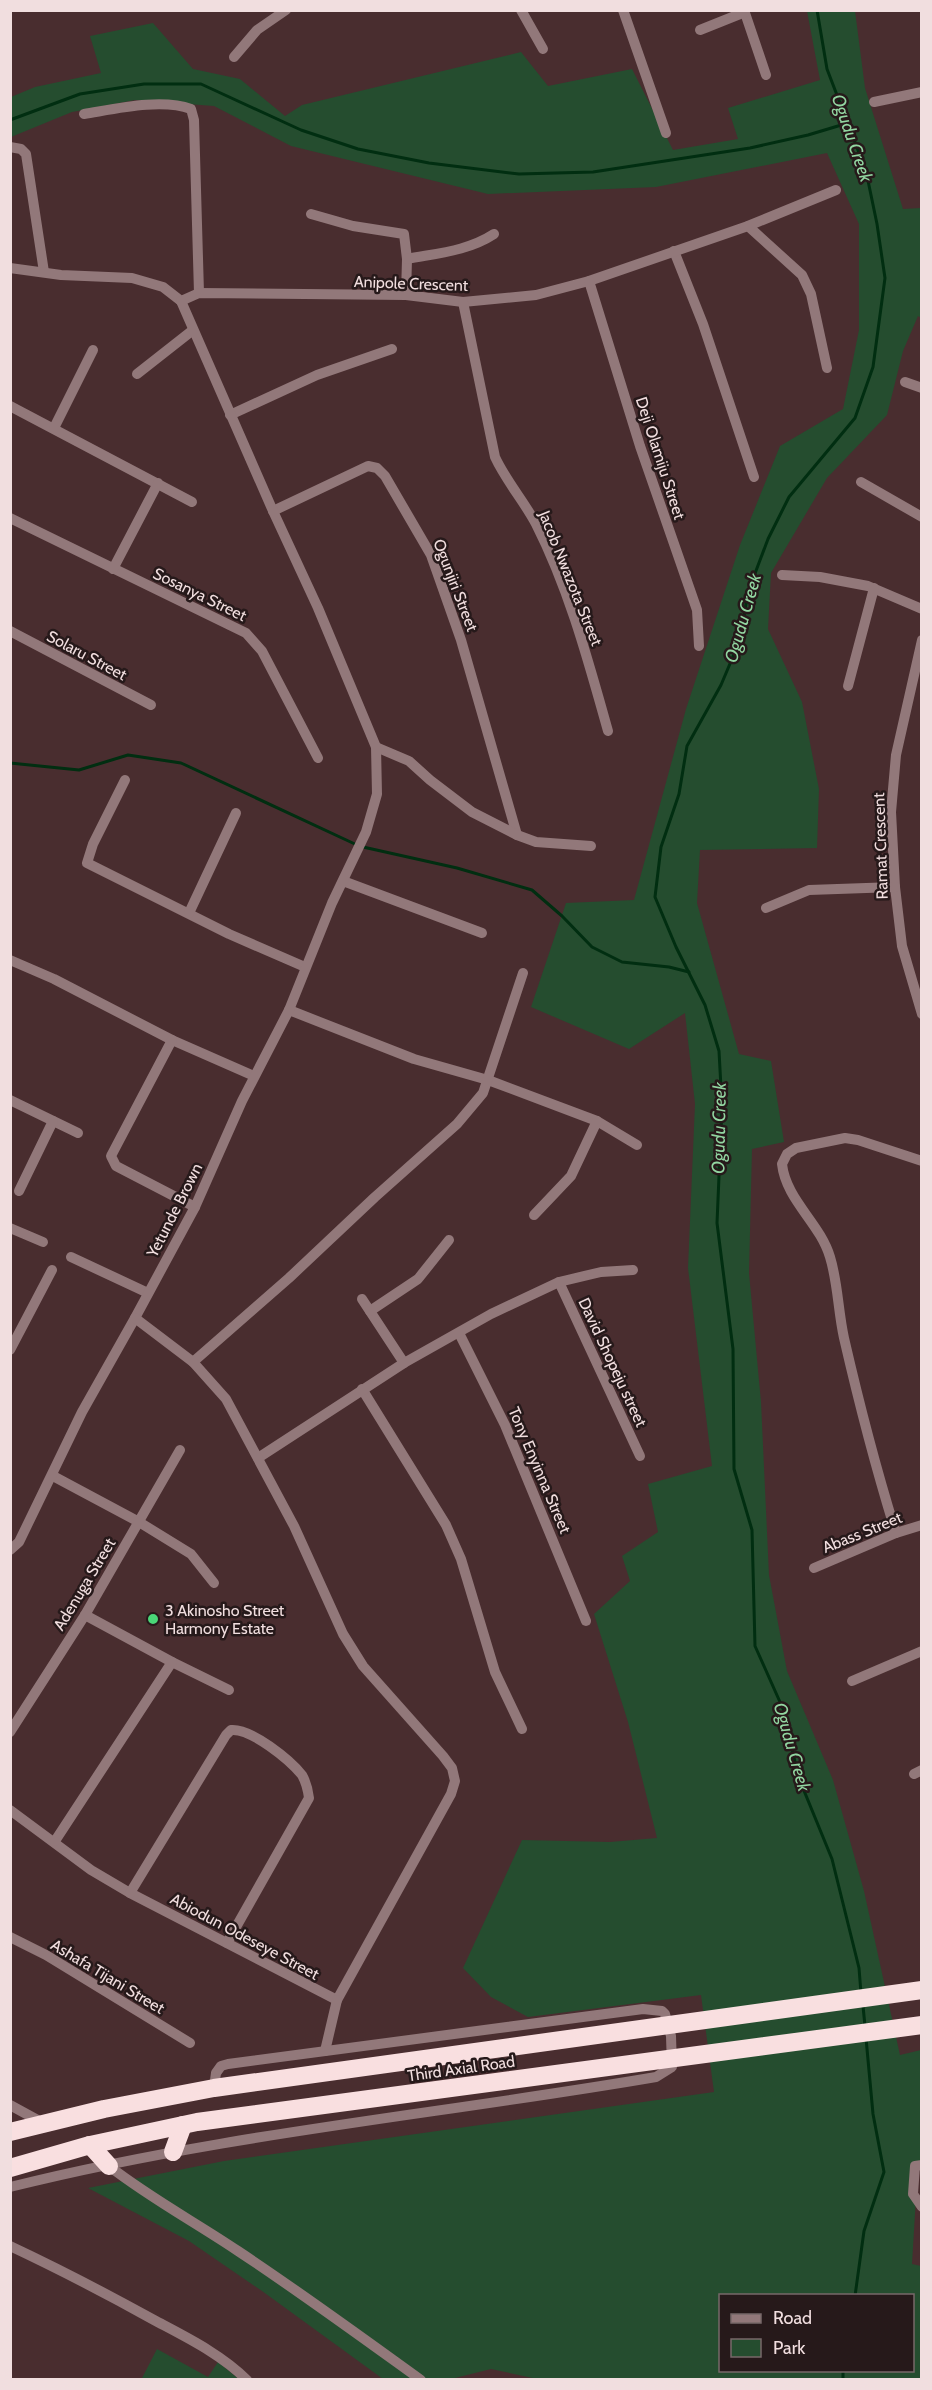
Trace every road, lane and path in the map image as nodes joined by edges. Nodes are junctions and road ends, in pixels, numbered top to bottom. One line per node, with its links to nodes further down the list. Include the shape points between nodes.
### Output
1 (286, 10): 7 (street, via 257,30)
2 (521, 10): 6 (street)
3 (623, 10): 12 (street)
4 (744, 11): 5 (street); 8 (street)
5 (700, 30)
6 (543, 49)
7 (234, 57)
8 (766, 75)
9 (921, 92): 10 (street)
10 (874, 102)
11 (84, 114): 23 (street, via 136,106 181,105 191,109)
12 (666, 133)
13 (10, 147): 21 (street, via 26,154)
14 (836, 190): 16 (street, Anipole Crescent)
15 (311, 214): 19 (street, via 404,234)
16 (748, 226): 18 (street, Anipole Crescent); 30 (street, via 802,275 811,294)
17 (494, 234): 19 (street, via 479,244)
18 (674, 251): 22 (street, Anipole Crescent); 37 (street)
19 (407, 259): 24 (street)
20 (10, 268): 21 (street)
21 (44, 272): 25 (street, via 132,278 163,287)
22 (589, 281): 26 (street, Anipole Crescent, via 536,295); 50 (street, Deji Olamiju Street, via 640,446 697,610)
23 (199, 293): 24 (street, Anipole Crescent); 25 (street, Anipole Crescent)
24 (406, 295): 26 (street, Anipole Crescent)
25 (181, 301): 27 (street)
26 (463, 302): 53 (street, Jacob Nwazota Street, via 495,457 535,523 580,631)
27 (193, 330): 31 (street); 35 (street)
28 (93, 350): 36 (street)
29 (392, 350): 35 (street, via 317,375)
30 (827, 368)
31 (136, 374)
32 (905, 382): 33 (street)
33 (921, 388)
34 (10, 406): 36 (street)
35 (230, 415): 41 (street)
36 (54, 428): 39 (street)
37 (754, 477)
38 (861, 482): 42 (street)
39 (158, 483): 40 (street); 44 (street)
40 (192, 502)
41 (273, 511): 54 (street); 58 (street, Ogunjiri Street, via 368,466 385,476 431,555 461,640)
42 (921, 517)
43 (10, 518): 44 (street, Sosanya Street)
44 (113, 569): 55 (street, Sosanya Street, via 246,633 262,651)
45 (782, 575): 46 (street, via 820,577)
46 (874, 588): 47 (street); 51 (street)
47 (921, 609)
48 (10, 631): 52 (street, Solaru Street)
49 (921, 640): 61 (street, Ramat Crescent, via 892,785)
50 (699, 646)
51 (848, 686)
52 (150, 705)
53 (608, 730)
54 (376, 747): 58 (street, via 409,761 472,812); 60 (street, Yetunde Brown, via 377,794 366,832)
55 (318, 758)
56 (125, 780): 63 (street, via 87,863)
57 (236, 813): 63 (street)
58 (517, 835): 59 (street, via 536,842)
59 (591, 846)
60 (345, 878): 64 (street); 66 (street, Yetunde Brown)
61 (895, 887): 62 (street, via 809,890); 69 (street, Ramat Crescent, via 902,946)
62 (766, 908)
63 (189, 913): 66 (street)
64 (482, 933)
65 (10, 960): 70 (street)
66 (304, 967): 68 (street, Yetunde Brown)
67 (523, 973): 72 (street)
68 (289, 1010): 71 (street, Yetunde Brown); 72 (street, via 414,1059)
69 (921, 1014)
70 (172, 1040): 71 (street); 80 (street, via 111,1156 116,1166)
71 (254, 1076): 80 (street, Yetunde Brown)
72 (488, 1080): 75 (street); 95 (street, via 483,1093 457,1124)
73 (10, 1100): 74 (street)
74 (53, 1120): 76 (street); 79 (street)
75 (597, 1121): 77 (street); 81 (street, via 566,1183)
76 (78, 1133)
77 (637, 1145)
78 (921, 1161): 104 (street, via 845,1138 796,1148 782,1164 793,1195 829,1255 843,1336)
79 (19, 1191)
80 (195, 1207): 89 (street, Yetunde Brown)
81 (534, 1215)
82 (10, 1228): 84 (street)
83 (449, 1240): 91 (street, via 418,1279)
84 (43, 1242)
85 (71, 1257): 89 (street)
86 (52, 1270): 94 (street)
87 (633, 1270): 88 (street, via 601,1272)
88 (559, 1282): 93 (street); 99 (street, David Shopeju street)
89 (148, 1293): 92 (street, Yetunde Brown)
90 (362, 1299): 91 (street)
91 (370, 1311): 96 (street)
92 (135, 1318): 95 (street); 101 (street, Yetunde Brown, via 82,1412)
93 (459, 1333): 96 (street); 109 (street, Tony Enyinna Street, via 505,1425)
94 (10, 1350)
95 (192, 1362): 100 (street, via 226,1399)
96 (404, 1363): 97 (street)
97 (362, 1389): 100 (street); 114 (street, via 450,1533 495,1672)
98 (180, 1450): 102 (street, Adenuga Street)
99 (640, 1456)
100 (258, 1458): 122 (street, via 294,1526 342,1635 363,1666 452,1768 455,1781 414,1865)
101 (53, 1476): 102 (street); 105 (street, Yetunde Brown, via 19,1542)
102 (138, 1522): 107 (street, via 191,1554); 108 (street, Adenuga Street)
103 (921, 1526): 104 (street, Abass Street)
104 (896, 1533): 106 (street, Abass Street)
105 (10, 1550)
106 (814, 1568)
107 (214, 1583)
108 (85, 1615): 111 (street); 115 (street, Adenuga Street)
109 (586, 1621)
110 (921, 1651): 112 (street)
111 (172, 1662): 113 (street); 117 (street)
112 (852, 1681)
113 (229, 1690)
114 (522, 1729)
115 (10, 1732)
116 (10, 1810): 117 (street, Abiodun Odeseye Street)
117 (55, 1841): 118 (street, Abiodun Odeseye Street, via 91,1870)
118 (130, 1893): 120 (street, Abiodun Odeseye Street); 120 (street, via 226,1735 231,1730 248,1732 302,1776 309,1798)
119 (10, 1937): 124 (street, Ashafa Tijani Street)
120 (227, 1943): 122 (street, Abiodun Odeseye Street)
121 (921, 1990): 126 (highway, Third Axial Road)
122 (337, 2000): 125 (street)
123 (921, 2025): 129 (highway, Third Axial Road)
124 (190, 2043)
125 (325, 2051): 126 (street, via 221,2066); 132 (street, via 643,2009 665,2014 673,2053 672,2067 656,2077)
126 (214, 2088): 128 (highway, Third Axial Road)
127 (10, 2105): 128 (street)
128 (43, 2123): 130 (highway, Third Axial Road)
129 (183, 2125): 131 (highway, Third Axial Road); 132 (highway)
130 (10, 2132)
131 (90, 2145): 134 (highway); 135 (highway, Third Axial Road)
132 (173, 2152): 134 (street)
133 (921, 2165): 137 (street, via 915,2166 913,2194)
134 (109, 2166): 136 (street); 140 (street, via 141,2191 266,2269)
135 (10, 2169)
136 (10, 2187)
137 (921, 2207)
138 (10, 2246): 139 (street, via 223,2359)
139 (241, 2377)
140 (421, 2379)

